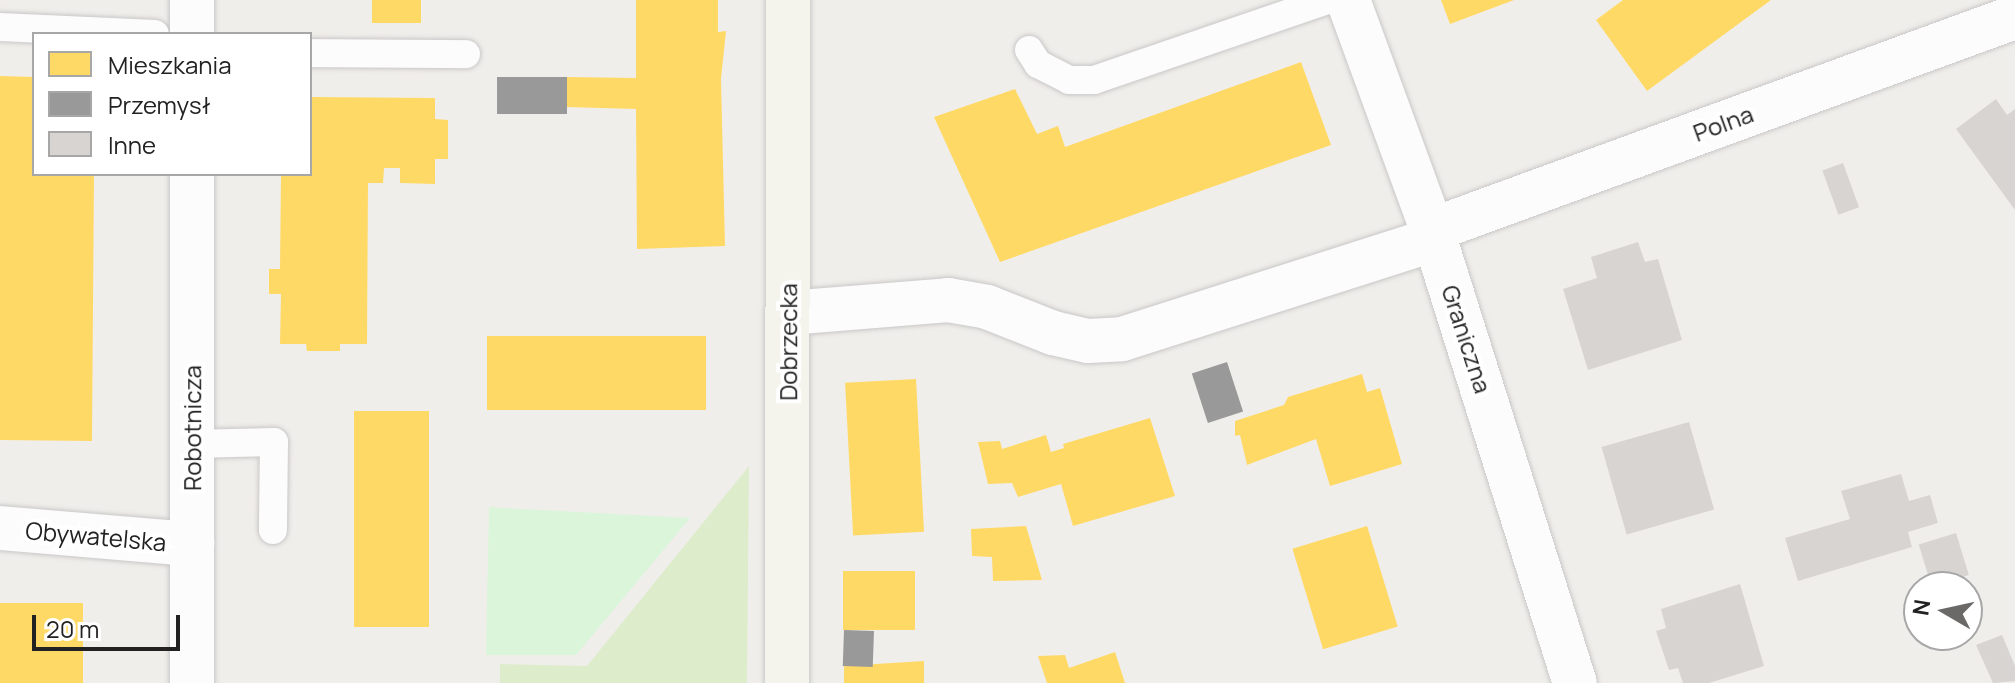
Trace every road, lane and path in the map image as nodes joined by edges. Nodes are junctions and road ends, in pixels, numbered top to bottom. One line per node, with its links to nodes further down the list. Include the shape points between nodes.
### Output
1 (192, 0): 8 (street)
2 (788, 0): 14 (street, Dobrzecka)
3 (1327, 0): 9 (lane, via 1094,80 1069,80 1038,64)
4 (1348, 0): 13 (street, Graniczna)
5 (2015, 17): 13 (street, Polna)
6 (0, 27): 7 (lane)
7 (111, 32)
8 (192, 32)
9 (1029, 50)
10 (312, 53): 11 (lane)
11 (466, 54)
12 (192, 176): 15 (street, Robotnicza)
13 (1434, 234): 14 (street, Polna, via 1122,339 1088,341 987,307 948,300); 21 (street, Graniczna)
14 (788, 313): 20 (street, Dobrzecka)
15 (192, 444): 17 (lane, via 274,442); 18 (street, Robotnicza)
16 (0, 528): 18 (street, Obywatelska)
17 (273, 530)
18 (192, 544): 19 (street, Robotnicza)
19 (192, 683)
20 (787, 683)
21 (1575, 683)

